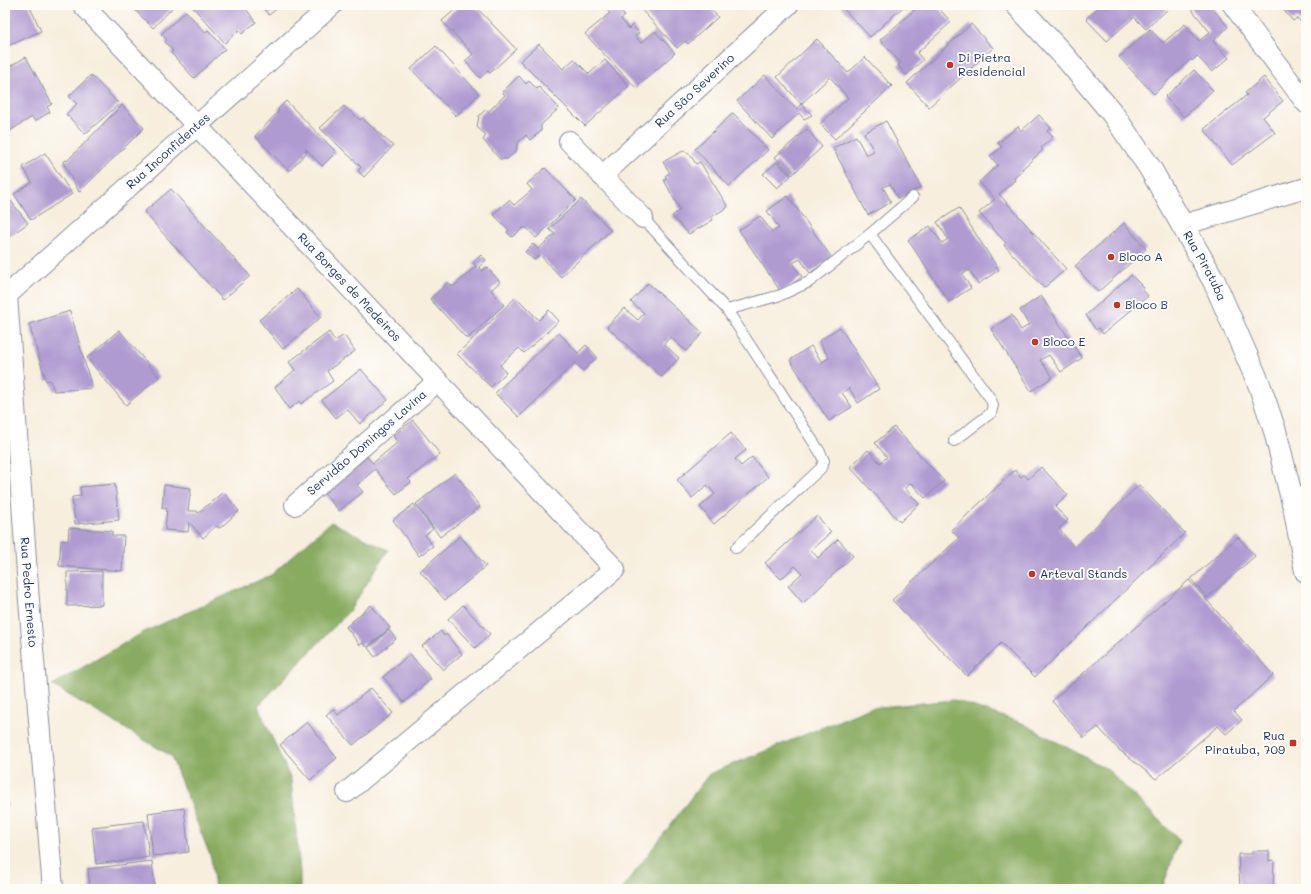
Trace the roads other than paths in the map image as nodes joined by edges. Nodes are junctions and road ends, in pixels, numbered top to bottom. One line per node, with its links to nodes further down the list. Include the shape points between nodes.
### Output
1 (83, 5): 7 (street, Rua Borges de Medeiros)
2 (332, 5): 7 (street, Rua Inconfidentes)
3 (788, 5): 9 (street, Rua São Severino)
4 (1017, 5): 13 (main road, Rua Piratuba, via 1112,113 1150,168)
5 (1234, 5): 6 (street)
6 (1306, 103)
7 (197, 126): 15 (street, Rua Inconfidentes); 17 (street, Rua Borges de Medeiros)
8 (568, 141): 9 (street)
9 (602, 176): 12 (street)
10 (1306, 188): 13 (street)
11 (913, 197): 14 (lane)
12 (643, 218): 16 (lane)
13 (1183, 225): 21 (main road, Rua Piratuba, via 1214,281 1259,384 1275,431)
14 (870, 234): 16 (lane, via 809,282 780,295); 18 (lane, via 993,405 991,413)
15 (6, 296): 23 (street, Rua Pedro Ernesto)
16 (727, 310): 20 (lane, via 824,461 821,468)
17 (438, 381): 19 (street, Servidão Domingos Lavina); 22 (street, Rua Borges de Medeiros, via 616,570)
18 (954, 441)
19 (295, 505)
20 (736, 548)
21 (1306, 571)
22 (347, 792)
23 (52, 889)

